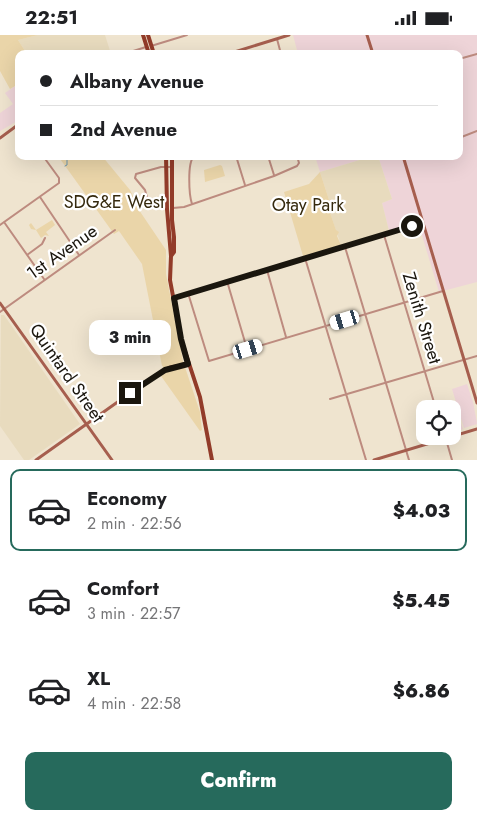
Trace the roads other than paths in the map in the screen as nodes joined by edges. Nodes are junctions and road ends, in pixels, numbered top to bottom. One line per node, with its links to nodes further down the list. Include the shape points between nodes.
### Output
1 (143, 35): 7 (main road)
2 (148, 35): 7 (main road)
3 (187, 35): 7 (street)
4 (289, 35): 6 (street)
5 (367, 35): 13 (street)
6 (277, 39): 11 (street); 12 (street)
7 (149, 46): 8 (street); 9 (main road); 10 (main road)
8 (136, 50)
9 (149, 50)
10 (152, 50)
11 (245, 50)
12 (280, 50)
13 (372, 50)
14 (477, 54): 15 (street)
15 (463, 58)
16 (15, 127): 19 (street)
17 (477, 131): 18 (street)
18 (463, 136)
19 (0, 137)
20 (46, 160): 31 (street, via 59,183)
21 (167, 160): 28 (main road)
22 (171, 160): 28 (main road)
23 (191, 160): 32 (street, via 189,194)
24 (237, 160): 30 (street)
25 (269, 160): 29 (street)
26 (298, 160): 29 (street, via 295,167)
27 (404, 160): 37 (street)
28 (169, 167): 33 (street, via 135,176 145,190); 34 (main road); 35 (main road)
29 (274, 177): 30 (street)
30 (245, 186): 32 (street)
31 (40, 197): 36 (street); 44 (street)
32 (192, 204): 35 (street)
33 (146, 207)
34 (167, 208): 35 (main road); 45 (main road)
35 (172, 208): 45 (main road, via 174,252)
36 (4, 222): 38 (street); 43 (street)
37 (423, 223): 40 (street); 50 (street)
38 (0, 225)
39 (115, 230): 44 (street, 1st Avenue)
40 (384, 235): 42 (street); 54 (street, Zenith Street)
41 (45, 238): 43 (street)
42 (345, 247): 46 (street); 57 (street)
43 (27, 255): 48 (street)
44 (79, 255): 48 (street, 1st Avenue)
45 (171, 256): 52 (main road, via 170,280)
46 (305, 259): 47 (street); 58 (street)
47 (266, 270): 49 (street); 59 (street)
48 (44, 280): 55 (street, 1st Avenue)
49 (227, 281): 51 (street); 60 (street)
50 (444, 291): 54 (street); 62 (street)
51 (188, 293): 52 (street); 60 (street, via 209,361)
52 (174, 298): 63 (main road)
53 (0, 303): 55 (street, Quintard Street)
54 (404, 303): 57 (street); 64 (street, Zenith Street)
55 (4, 309): 56 (street, 1st Avenue); 70 (street, Quintard Street)
56 (0, 312)
57 (365, 315): 58 (street); 65 (street)
58 (326, 326): 59 (street); 66 (street)
59 (286, 337): 60 (street)
60 (248, 349)
61 (477, 356): 62 (street)
62 (464, 360): 64 (street); 69 (street)
63 (188, 364): 70 (street, via 170,367 157,374); 78 (main road, via 202,405)
64 (425, 371): 65 (street); 68 (street, Zenith Street)
65 (386, 383): 66 (street); 75 (street)
66 (346, 394): 67 (street); 79 (street)
67 (330, 399)
68 (433, 400)
69 (477, 403)
70 (86, 425): 76 (street); 77 (street, Quintard Street)
71 (477, 429): 72 (street)
72 (461, 433)
73 (421, 445): 75 (street)
74 (447, 445): 82 (street)
75 (406, 450): 80 (street); 81 (street)
76 (36, 460)
77 (112, 460)
78 (212, 460)
79 (366, 460)
80 (374, 460)
81 (409, 460)
82 (452, 460)

